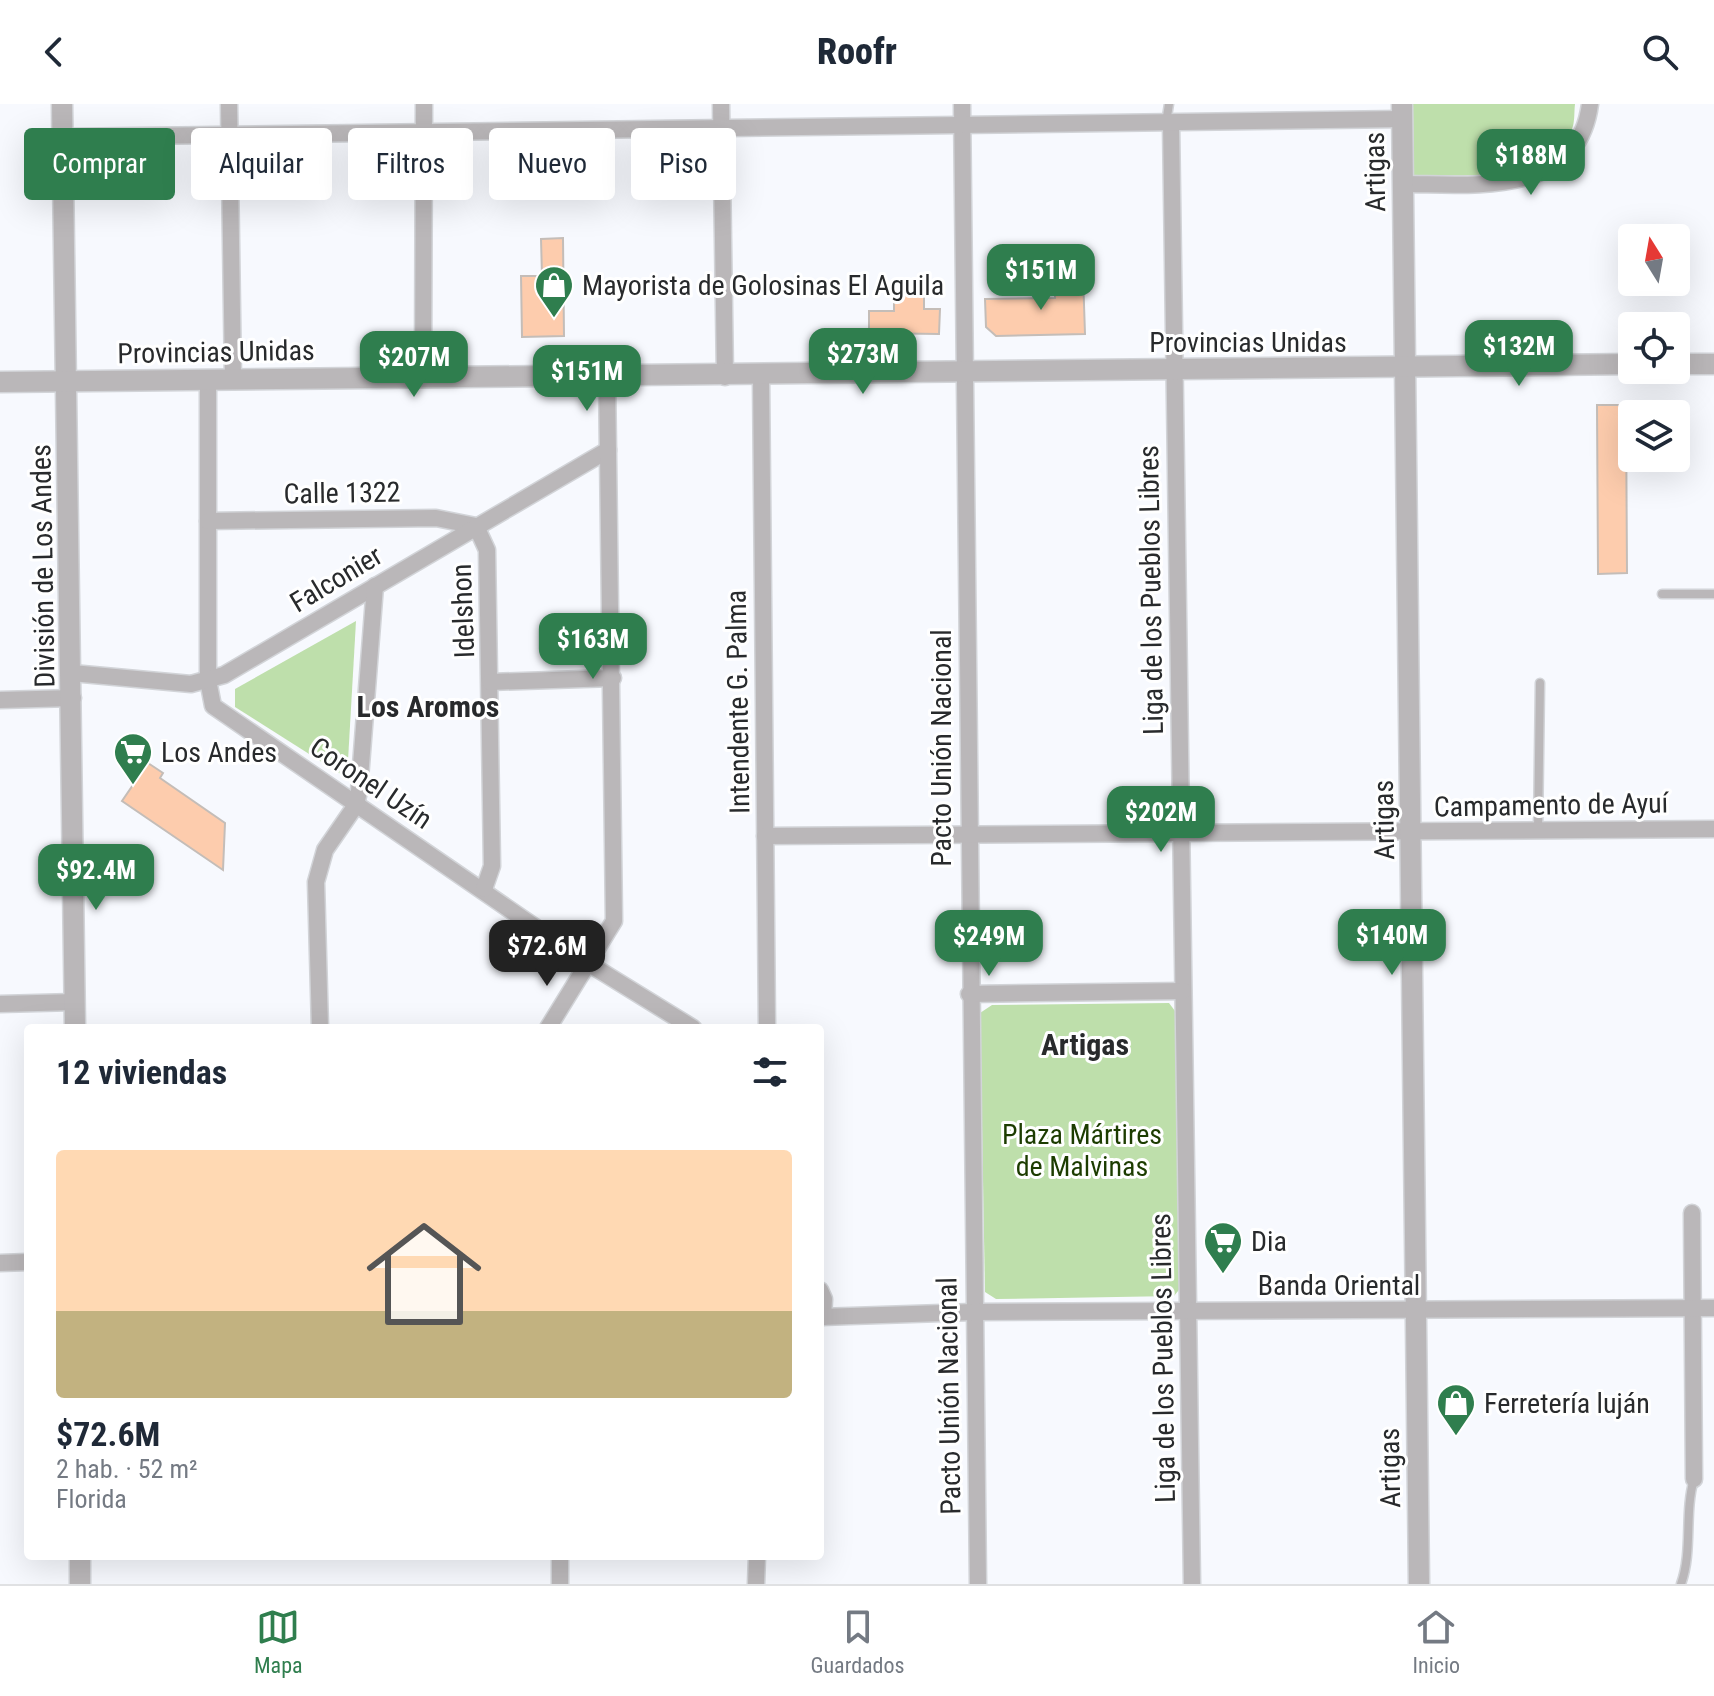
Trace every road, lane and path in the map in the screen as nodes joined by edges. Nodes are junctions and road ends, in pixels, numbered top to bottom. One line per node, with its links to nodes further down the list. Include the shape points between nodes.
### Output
1 (62, 104): 12 (street, División de Los Andes)
2 (229, 104): 13 (street)
3 (424, 104): 14 (street)
4 (721, 104): 11 (street)
5 (962, 104): 10 (street, Pacto Unión Nacional)
6 (1169, 104): 9 (lane)
7 (1590, 104): 16 (street, via 1571,151 1530,177 1510,183)
8 (1402, 111): 9 (street); 16 (street, Artigas)
9 (1168, 123): 10 (street); 24 (street, Liga de los Pueblos Libres)
10 (963, 125): 11 (street); 25 (street, Pacto Unión Nacional)
11 (721, 127): 15 (street); 29 (street)
12 (62, 128)
13 (229, 128)
14 (424, 128)
15 (473, 132)
16 (1403, 184): 23 (street, Artigas)
17 (63, 200): 33 (street, División de Los Andes)
18 (230, 200): 30 (street)
19 (424, 200): 28 (street)
20 (1618, 364): 23 (street, Provincias Unidas)
21 (1690, 364): 22 (street)
22 (1714, 364)
23 (1406, 369): 24 (street, Provincias Unidas); 50 (street, Artigas)
24 (1173, 370): 25 (street, Provincias Unidas); 52 (street, Liga de los Pueblos Libres)
25 (965, 373): 27 (street, Provincias Unidas); 51 (street, Pacto Unión Nacional)
26 (607, 376): 28 (street, Provincias Unidas); 29 (street, Provincias Unidas); 34 (street)
27 (761, 376): 29 (street, Provincias Unidas); 53 (street, Intendente G. Palma)
28 (423, 377): 30 (street, Provincias Unidas)
29 (725, 377)
30 (233, 380): 31 (street, Provincias Unidas)
31 (208, 381): 33 (street, Provincias Unidas); 35 (street, Coronel Uzín)
32 (0, 382): 33 (street, Provincias Unidas)
33 (67, 382): 40 (street, División de Los Andes)
34 (608, 450): 36 (street, Falconier); 41 (street)
35 (208, 521): 36 (street, Calle 1322, via 436,518); 42 (street, Coronel Uzín)
36 (476, 526): 37 (street, Falconier); 43 (street, Idelshon, via 487,550)
37 (375, 586): 42 (street, Falconier); 47 (street)
38 (1662, 594): 39 (lane)
39 (1714, 594)
40 (72, 673): 42 (street, Falconier, via 173,683); 45 (street, División de Los Andes)
41 (613, 678): 43 (street); 55 (street, via 614,921)
42 (208, 680): 47 (street, Coronel Uzín, via 209,697 218,710)
43 (490, 682): 54 (street, Idelshon, via 492,866)
44 (1540, 683): 49 (lane)
45 (73, 698): 46 (street); 58 (street, División de Los Andes)
46 (0, 700)
47 (356, 805): 54 (street, Coronel Uzín); 61 (street, via 325,850 316,882)
48 (1714, 829): 49 (street, Campamento de Ayuí)
49 (1538, 832): 50 (street, Campamento de Ayuí)
50 (1413, 833): 52 (street, Campamento de Ayuí); 70 (street, Artigas)
51 (968, 834): 52 (street, Campamento de Ayuí); 53 (street, Campamento de Ayuí); 57 (street, Pacto Unión Nacional)
52 (1181, 835): 56 (street, Liga de los Pueblos Libres)
53 (765, 836): 64 (street, Intendente G. Palma)
54 (484, 889): 55 (street, Coronel Uzín)
55 (586, 962): 62 (street); 63 (street, Coronel Uzín)
56 (1183, 991): 57 (street); 72 (street, Liga de los Pueblos Libres)
57 (969, 994): 71 (street, Pacto Unión Nacional)
58 (75, 1002): 59 (street); 60 (street, División de Los Andes)
59 (0, 1004)
60 (75, 1024)
61 (320, 1024)
62 (550, 1024)
63 (687, 1024)
64 (767, 1024)
65 (1692, 1213): 68 (street)
66 (24, 1262): 67 (street)
67 (0, 1263)
68 (1693, 1308): 69 (street, Banda Oriental); 70 (street, Banda Oriental); 74 (street)
69 (1714, 1308)
70 (1417, 1311): 72 (street, Banda Oriental); 83 (street, Artigas)
71 (973, 1312): 72 (street, Banda Oriental); 73 (street, Banda Oriental); 81 (street, Pacto Unión Nacional)
72 (1189, 1312): 82 (street, Liga de los Pueblos Libres)
73 (824, 1317)
74 (1694, 1479): 84 (lane)
75 (80, 1560): 78 (street)
76 (560, 1560): 79 (street)
77 (757, 1560): 80 (street)
78 (80, 1584)
79 (560, 1584)
80 (756, 1584)
81 (978, 1584)
82 (1192, 1584)
83 (1419, 1584)
84 (1681, 1584)

